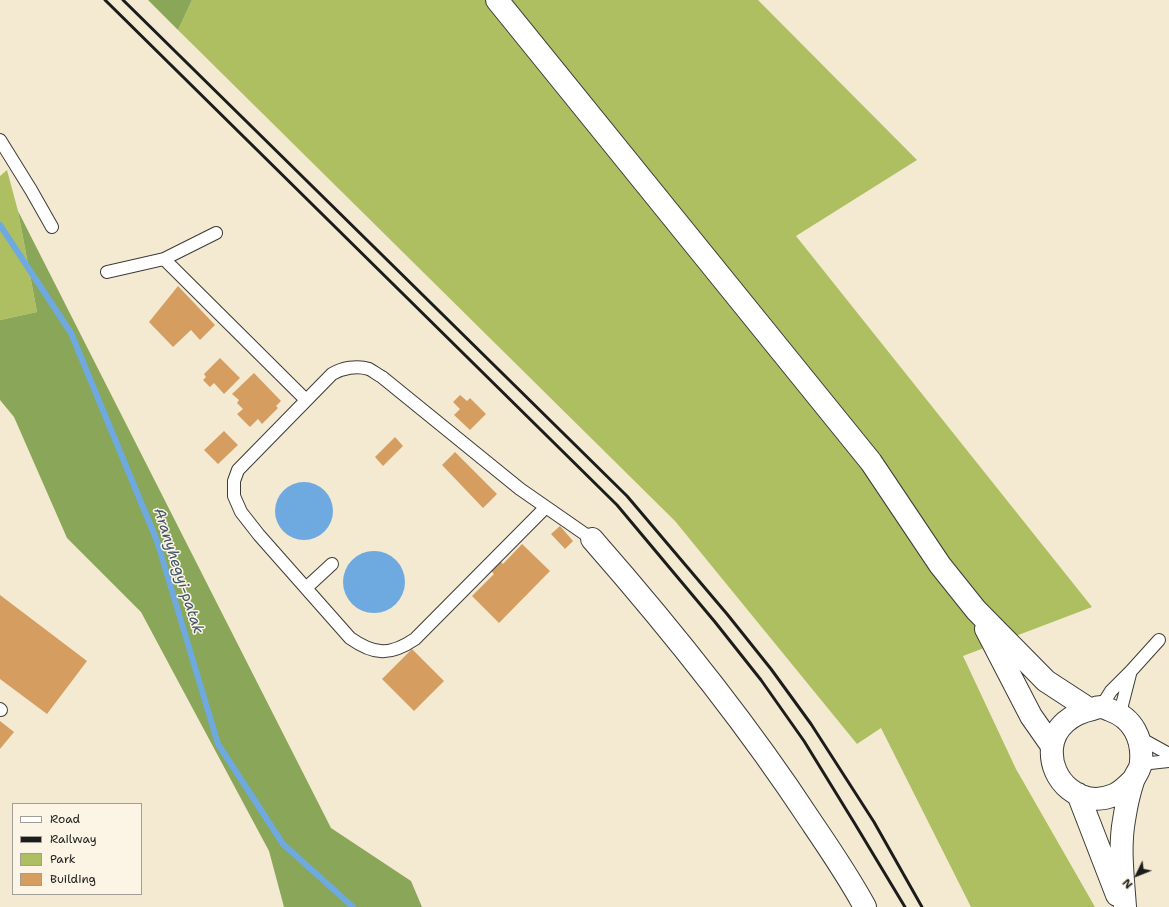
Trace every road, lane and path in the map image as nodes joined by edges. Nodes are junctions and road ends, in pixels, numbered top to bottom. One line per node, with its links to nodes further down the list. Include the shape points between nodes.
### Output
1 (497, 0): 12 (street, via 871,462 940,565)
2 (0, 140): 3 (lane)
3 (52, 227)
4 (216, 233): 5 (lane)
5 (164, 259): 6 (lane); 7 (lane)
6 (107, 272)
7 (306, 400): 8 (lane, via 332,374 341,369 369,369); 11 (lane, via 238,470 234,481 234,496 241,512)
8 (546, 507): 9 (lane); 11 (lane, via 431,624 403,647 380,652 363,647 350,638)
9 (592, 539): 22 (street, via 668,629 746,728 794,795)
10 (332, 564): 11 (lane)
11 (306, 588)
12 (976, 610): 15 (street, via 1046,681); 17 (street, via 1031,716)
13 (1159, 640): 14 (lane)
14 (1131, 671): 15 (lane); 15 (lane, via 1111,691)
15 (1103, 710): 16 (street, via 1131,723); 17 (street, via 1076,713 1065,722)
16 (1138, 737): 18 (lane); 20 (street, via 1141,748)
17 (1052, 746): 21 (street, via 1052,761 1057,774 1066,786)
18 (1169, 754)
19 (1169, 761): 20 (lane)
20 (1137, 772): 21 (street, via 1124,789 1114,795 1089,798); 23 (street, via 1124,821 1121,852)
21 (1078, 794): 23 (street)
22 (865, 907)
23 (1123, 907)

